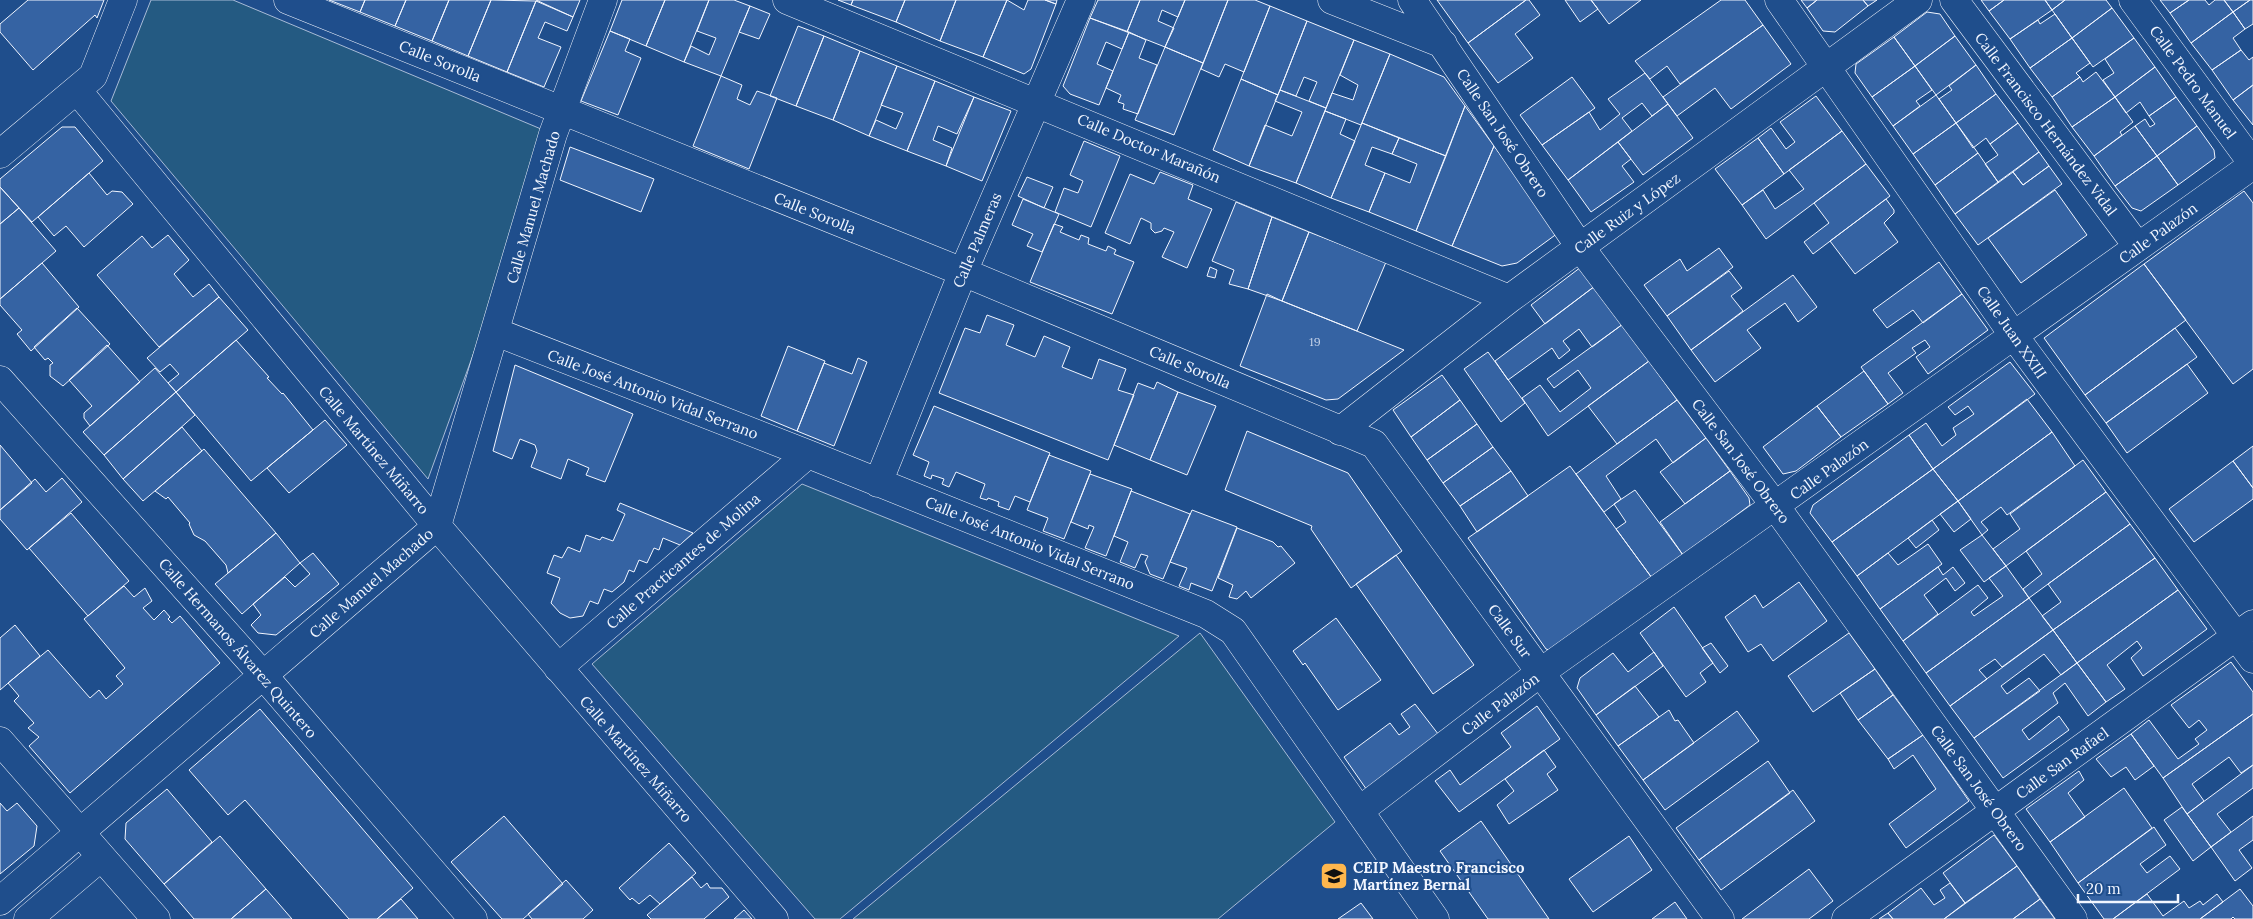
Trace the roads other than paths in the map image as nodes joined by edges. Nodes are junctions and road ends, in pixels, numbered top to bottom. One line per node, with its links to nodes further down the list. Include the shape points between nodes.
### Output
1 (123, 0): 14 (street, via 92,76)
2 (288, 0): 16 (street, Calle Sorolla)
3 (603, 0): 16 (street, Calle Manuel Machado)
4 (787, 0): 15 (street, Calle Doctor Marañón)
5 (1081, 0): 15 (street, Calle Palmeras)
6 (1332, 0): 12 (street)
7 (1412, 0): 12 (street, Calle San José Obrero)
8 (1778, 0): 13 (street, Calle Juan XXIII)
9 (1918, 0): 13 (street, Calle Ruiz y López)
10 (1954, 0): 20 (street, Calle Francisco Hernández Vidal)
11 (2133, 0): 18 (street, Calle Pedro Manuel)
12 (1443, 44): 19 (street, Calle San José Obrero)
13 (1826, 68): 19 (street, Calle Ruiz y López); 24 (street, Calle Juan XXIII)
14 (77, 90): 17 (street); 30 (street, Calle Martínez Miñarro)
15 (1037, 102): 21 (street, Calle Palmeras); 22 (street, Calle Doctor Marañón)
16 (562, 111): 21 (street, Calle Sorolla); 23 (street, Calle Manuel Machado)
17 (0, 154)
18 (2253, 164): 20 (street, Calle Palazón)
19 (1580, 247): 22 (street, Calle Ruiz y López); 29 (street, Calle San José Obrero)
20 (2138, 247): 24 (street, Calle Palazón)
21 (963, 272): 26 (street, Calle Sorolla); 28 (street, Calle Palmeras)
22 (1509, 299): 26 (street, Calle Ruiz y López)
23 (496, 332): 27 (street, Calle José Antonio Vidal Serrano); 30 (street, Calle Manuel Machado)
24 (2014, 336): 29 (street, Calle Palazón); 31 (street, Calle Juan XXIII)
25 (0, 380): 35 (street, Calle Hermanos Álvarez Quintero)
26 (1340, 431): 34 (street, Calle Sur, via 1374,444)
27 (808, 454): 28 (street, Calle José Antonio Vidal Serrano); 33 (street, Calle Practicantes de Molina)
28 (878, 483): 38 (street, Calle José Antonio Vidal Serrano, via 1206,614 1232,631)
29 (1776, 507): 34 (street, Calle Palazón); 37 (street, Calle San José Obrero)
30 (437, 526): 33 (street, Calle Martínez Miñarro); 35 (street, Calle Manuel Machado)
31 (2245, 630): 32 (street, Calle Juan XXIII); 37 (street, Calle San Rafael)
32 (2253, 659)
33 (558, 668): 45 (street, Calle Martínez Miñarro)
34 (1541, 672): 38 (street, Calle Palazón); 47 (street, Calle Sur)
35 (263, 675): 39 (street, Calle Manuel Machado); 44 (street, Calle Hermanos Álvarez Quintero)
36 (0, 741): 39 (street)
37 (1995, 810): 48 (street, Calle San Rafael); 49 (street, Calle San José Obrero)
38 (1359, 811): 46 (street, Calle José Antonio Vidal Serrano)
39 (80, 832): 40 (street); 41 (street, Calle Manuel Machado)
40 (101, 857): 42 (street); 43 (street)
41 (0, 901)
42 (28, 919)
43 (156, 919)
44 (473, 919)
45 (774, 919)
46 (1435, 919)
47 (1720, 919)
48 (1846, 919)
49 (2073, 919)

